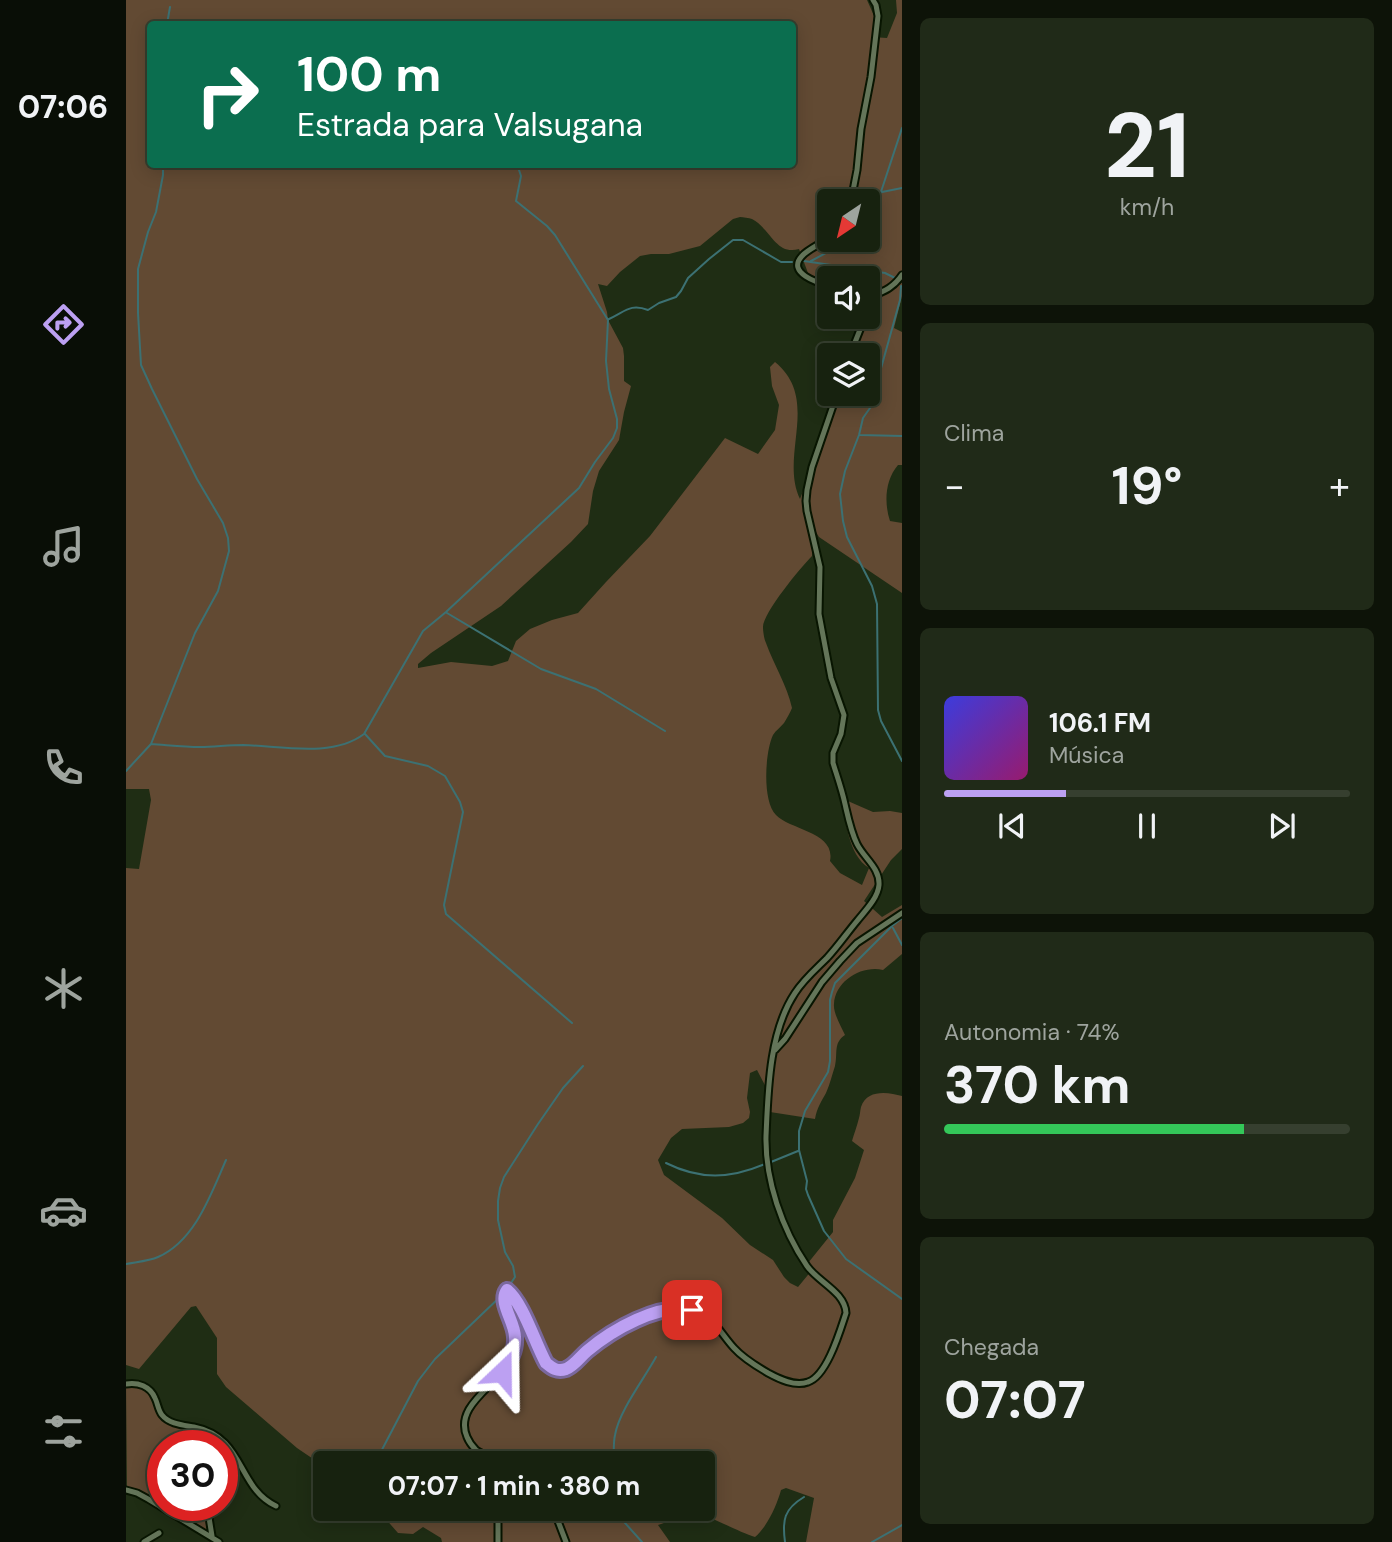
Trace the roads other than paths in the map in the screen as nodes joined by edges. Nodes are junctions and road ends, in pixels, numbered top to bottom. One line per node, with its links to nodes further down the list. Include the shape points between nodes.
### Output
1 (873, 0): 2 (street, via 878,16)
2 (853, 189)
3 (817, 246): 5 (street, via 797,265)
4 (902, 275): 6 (street, via 895,285)
5 (817, 282)
6 (880, 292)
7 (833, 406): 9 (street, via 812,467 807,511 820,567 819,614 831,678 844,715 833,763 854,837 879,884 865,911 794,995)
8 (902, 913): 9 (street, via 857,943 840,961)
9 (773, 1052): 13 (street, via 766,1135 771,1188 808,1268 839,1297 846,1310 821,1371 807,1383 780,1380 735,1349 704,1313 683,1308 633,1322 570,1367 557,1370 546,1363 507,1290 503,1298 515,1331 514,1351 508,1365 466,1415 464,1428)
10 (126, 1384): 11 (street, via 137,1383 149,1390 168,1420)
11 (194, 1427): 12 (street); 15 (street, via 222,1439 256,1491)
12 (194, 1430)
13 (479, 1451)
14 (126, 1490): 20 (street)
15 (276, 1507)
16 (210, 1521): 20 (street)
17 (498, 1521): 23 (street)
18 (558, 1521): 24 (street)
19 (159, 1533): 21 (street)
20 (212, 1537): 22 (street)
21 (144, 1542)
22 (219, 1542)
23 (498, 1542)
24 (566, 1542)

